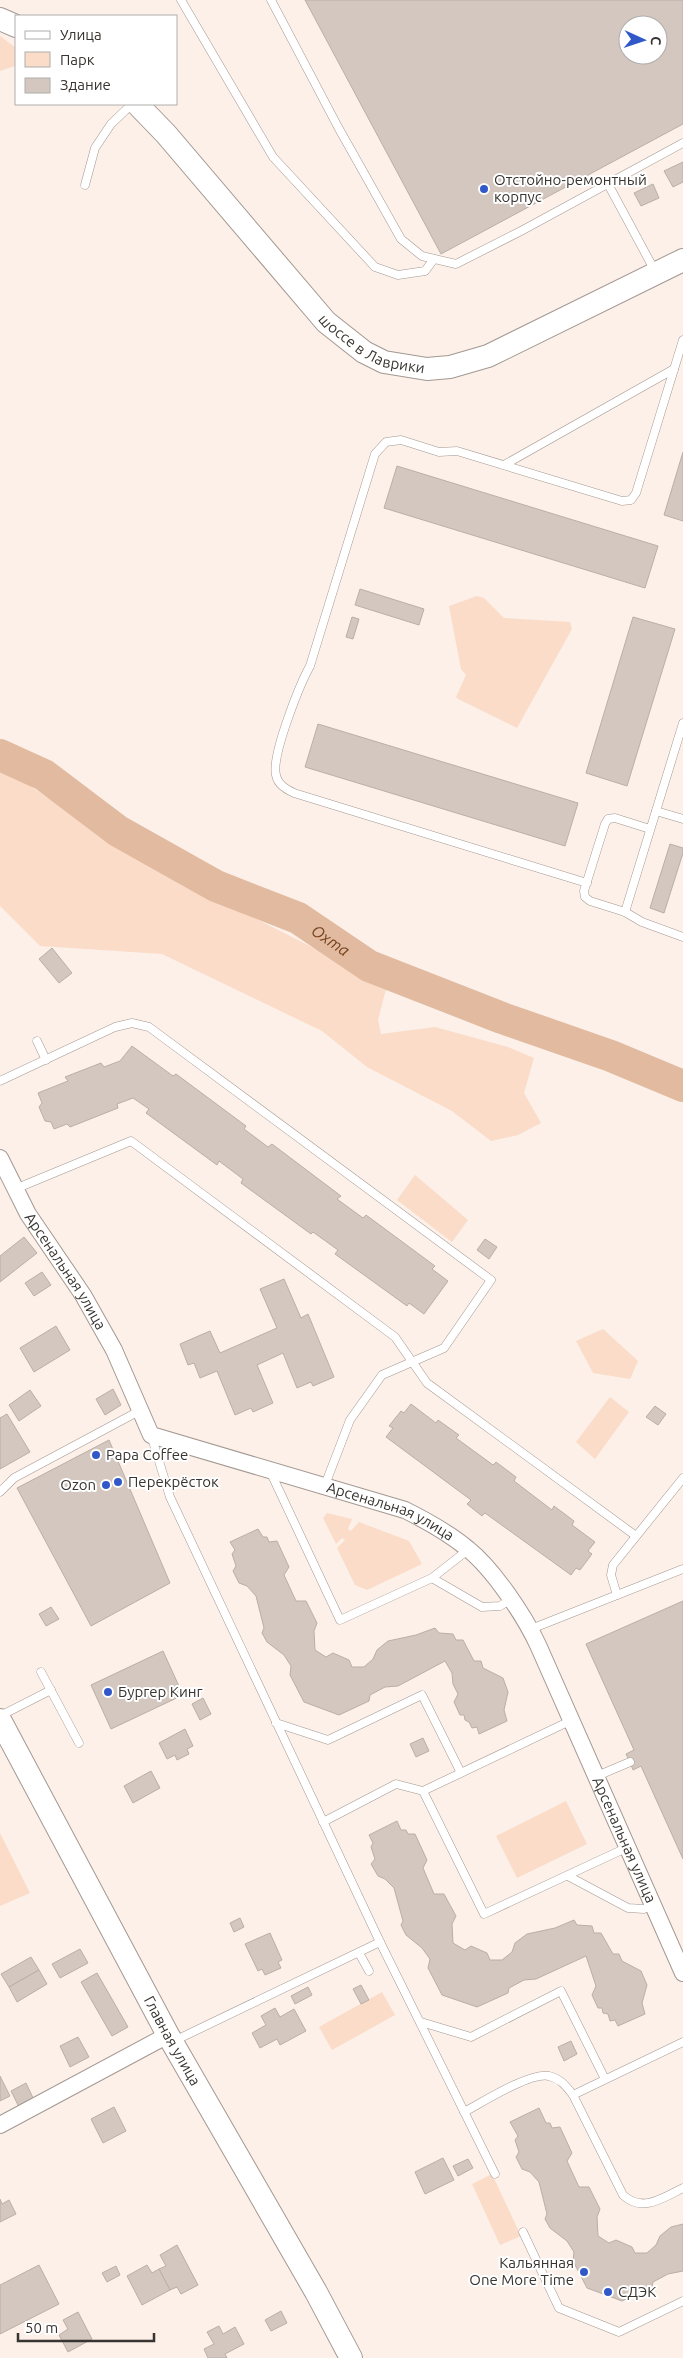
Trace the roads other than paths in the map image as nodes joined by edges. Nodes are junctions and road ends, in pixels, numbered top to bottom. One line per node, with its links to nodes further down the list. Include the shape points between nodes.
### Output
1 (181, 0): 10 (lane, via 273,158 375,267 398,274 425,271)
2 (271, 0): 10 (lane, via 401,239 422,256)
3 (0, 19): 4 (main road)
4 (15, 26)
5 (131, 105): 9 (lane, via 111,124 95,148)
6 (138, 105): 12 (main road, шоссе в Лаврики, via 326,322 364,352 384,362 426,369 471,362)
7 (683, 143): 8 (lane)
8 (608, 184): 10 (lane, via 456,264); 12 (lane)
9 (85, 185)
10 (434, 259)
11 (683, 260): 12 (main road, шоссе в Лаврики)
12 (656, 274)
13 (683, 340): 14 (lane)
14 (674, 369): 15 (lane); 15 (lane, via 636,493 631,500 622,501)
15 (504, 465): 20 (lane, via 457,451 439,452 401,440 386,442 375,454 310,666 298,688 276,761 276,774 282,787 294,794)
16 (683, 723): 17 (lane)
17 (656, 811): 18 (lane); 19 (lane)
18 (683, 819)
19 (650, 829): 20 (lane, via 615,818 608,819); 21 (lane)
20 (586, 883): 21 (lane, via 585,896 590,901)
21 (626, 912): 22 (lane, via 642,922)
22 (683, 937)
23 (37, 1041): 24 (lane)
24 (46, 1060): 25 (lane); 28 (lane, via 115,1026 132,1023 149,1027 491,1280 444,1348)
25 (0, 1081)
26 (0, 1158): 27 (street, Арсенальная улица)
27 (14, 1189): 28 (lane, via 131,1141 395,1337); 29 (street, Арсенальная улица, via 83,1295 114,1350)
28 (412, 1361): 33 (lane, via 382,1375 350,1420); 35 (lane, via 427,1383)
29 (141, 1410): 30 (street, Арсенальная улица); 34 (lane, via 14,1478)
30 (152, 1435): 31 (street, Арсенальная улица); 47 (lane, via 170,1496)
31 (269, 1469): 33 (street, Арсенальная улица); 38 (lane, via 340,1620)
32 (683, 1478): 35 (lane)
33 (324, 1485): 36 (street, Арсенальная улица, via 405,1510)
34 (0, 1492)
35 (636, 1536): 39 (lane, via 613,1565 611,1576)
36 (469, 1550): 38 (lane); 40 (street, Арсенальная улица)
37 (683, 1569): 39 (lane)
38 (432, 1578): 40 (lane, via 482,1607 500,1606)
39 (617, 1595): 41 (lane)
40 (510, 1600): 41 (street, Арсенальная улица)
41 (531, 1630): 46 (street, Арсенальная улица)
42 (41, 1672): 43 (lane)
43 (51, 1690): 44 (lane); 48 (lane)
44 (0, 1716)
45 (0, 1720): 62 (main road, Главная улица)
46 (570, 1721): 50 (lane); 51 (street, Арсенальная улица)
47 (276, 1723): 50 (lane, via 328,1740 422,1695); 53 (lane)
48 (78, 1743)
49 (630, 1762): 51 (lane)
50 (460, 1773): 52 (lane)
51 (596, 1776): 54 (street, Арсенальная улица)
52 (423, 1792): 53 (lane, via 396,1784); 55 (lane, via 484,1914)
53 (323, 1822): 57 (lane)
54 (626, 1848): 55 (lane); 56 (street, Арсенальная улица)
55 (568, 1876): 56 (lane, via 628,1908 644,1909)
56 (654, 1904): 60 (street, Арсенальная улица)
57 (380, 1942): 58 (lane); 61 (lane)
58 (359, 1953): 59 (lane); 62 (lane)
59 (369, 1971)
60 (683, 1973)
61 (421, 2022): 64 (lane, via 471,2037 561,1991); 66 (lane)
62 (170, 2038): 67 (street); 72 (main road, Главная улица)
63 (683, 2042): 64 (lane)
64 (605, 2079): 65 (lane)
65 (573, 2095): 66 (lane, via 563,2082 548,2076 534,2077); 69 (lane, via 623,2195 630,2202 640,2205 652,2203)
66 (464, 2112): 68 (lane)
67 (0, 2125)
68 (495, 2174)
69 (683, 2188)
70 (523, 2232): 71 (lane, via 559,2308 619,2332)
71 (683, 2301)
72 (351, 2358)

